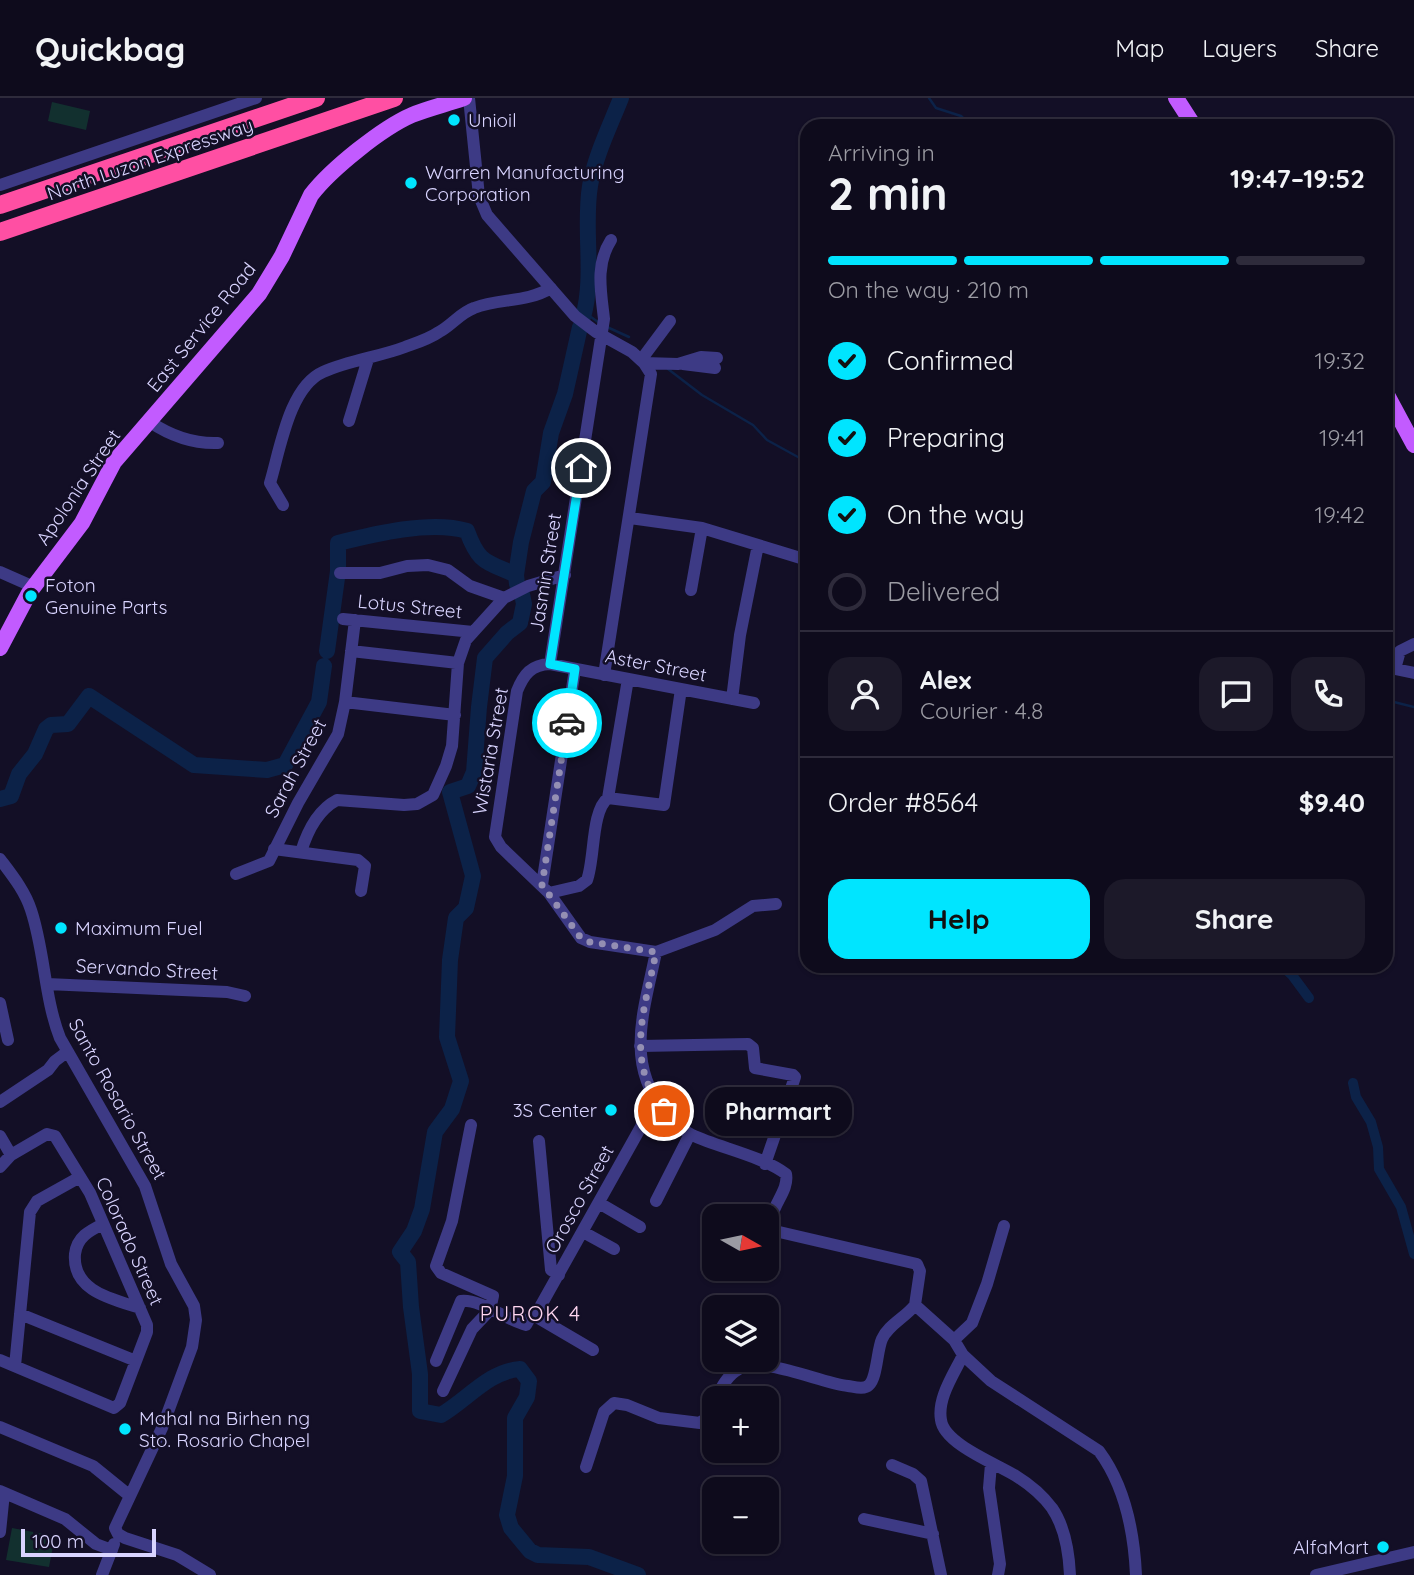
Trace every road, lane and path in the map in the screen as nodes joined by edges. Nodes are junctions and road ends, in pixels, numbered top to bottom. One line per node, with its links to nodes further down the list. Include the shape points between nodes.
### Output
1 (256, 98): 8 (street)
2 (316, 98): 9 (highway, North Luzon Expressway)
3 (394, 98): 10 (highway, North Luzon Expressway)
4 (464, 98): 20 (main road, East Service Road, via 397,124 324,180 311,195 259,294)
5 (469, 98): 12 (street, via 480,202)
6 (1176, 98): 7 (main road)
7 (1190, 119)
8 (0, 185)
9 (0, 205)
10 (0, 232)
11 (611, 240): 14 (street, Jasmin Street, via 600,267)
12 (551, 288): 14 (street, via 575,316); 15 (street, via 529,299 474,308 438,333)
13 (670, 321): 16 (street)
14 (601, 334): 16 (street); 30 (street, Jasmin Street)
15 (368, 359): 19 (street); 23 (street, via 324,372 302,388 270,483)
16 (643, 361): 17 (street, via 682,364 701,357); 24 (street, via 651,379)
17 (716, 363)
18 (1393, 406): 22 (main road)
19 (349, 421)
20 (150, 422): 21 (street, via 192,442); 31 (main road, Apolonia Street, via 114,463 82,523)
21 (218, 443)
22 (1414, 445)
23 (283, 505)
24 (630, 517): 25 (street); 43 (street)
25 (702, 528): 26 (street); 32 (street)
26 (758, 545): 27 (street); 46 (street)
27 (800, 558)
28 (0, 572): 31 (street)
29 (340, 573): 33 (street, via 380,573 428,565)
30 (565, 575): 33 (street); 40 (street, Jasmin Street)
31 (34, 587): 37 (main road, Apolonia Street)
32 (691, 590)
33 (504, 598): 35 (street)
34 (349, 620): 35 (street, Lotus Street); 38 (street, Sarah Street)
35 (472, 632): 39 (street)
36 (1414, 644): 42 (street, via 1400,651 1395,669)
37 (0, 648)
38 (351, 651): 39 (street); 47 (street, Sarah Street)
39 (458, 663): 49 (street)
40 (550, 664): 41 (street, Aster Street); 55 (street, Wistaria Street, via 533,667 517,691 495,837)
41 (575, 669): 43 (street, Aster Street); 55 (street)
42 (1414, 673)
43 (604, 675): 44 (street, Aster Street)
44 (628, 679): 45 (street, Aster Street); 50 (street)
45 (681, 689): 46 (street, Aster Street); 50 (street, via 664,805)
46 (732, 699): 48 (street, Aster Street)
47 (345, 702): 49 (street); 51 (street, Sarah Street, via 338,734)
48 (754, 703)
49 (455, 715): 52 (street, via 452,746 433,795 417,804 337,800 312,825)
50 (608, 798): 55 (street, via 598,815 587,880 579,886)
51 (274, 849): 52 (street, Sarah Street); 54 (street, Sarah Street, via 265,864)
52 (301, 852): 56 (street, Sarah Street, via 358,859 365,866)
53 (0, 859): 59 (street, Santo Rosario Street, via 31,911)
54 (236, 874)
55 (546, 889): 58 (street, via 581,938)
56 (362, 891)
57 (776, 904): 58 (street, via 753,906 715,930)
58 (656, 952): 63 (street)
59 (47, 984): 60 (street, Servando Street); 64 (street, Santo Rosario Street, via 53,1021)
60 (245, 996)
61 (0, 1003): 62 (street)
62 (8, 1040)
63 (640, 1046): 65 (street, via 643,1073); 72 (street, via 748,1044 753,1048 755,1068 793,1074)
64 (70, 1057): 66 (street); 103 (street, Santo Rosario Street, via 148,1192 171,1264 194,1306 196,1320 178,1387)
65 (656, 1100): 68 (street); 76 (street, Orosco Street)
66 (0, 1102)
67 (471, 1125): 85 (street, via 452,1221 436,1266 441,1273 493,1296)
68 (690, 1134): 72 (street); 75 (street)
69 (0, 1136): 71 (street)
70 (539, 1140): 82 (street, via 551,1270)
71 (11, 1155): 73 (street); 74 (street, Colorado Street, via 53,1134)
72 (765, 1164): 83 (street, via 787,1177 771,1216 775,1231 917,1264)
73 (0, 1167)
74 (80, 1177): 77 (street, Colorado Street); 86 (street, via 32,1206)
75 (656, 1201)
76 (599, 1203): 79 (street); 80 (street, Orosco Street)
77 (103, 1224): 84 (street, Colorado Street); 84 (street, via 79,1240 78,1276 99,1293)
78 (1004, 1226): 88 (street, via 972,1323)
79 (640, 1227)
80 (583, 1232): 81 (street); 82 (street, Orosco Street)
81 (614, 1249)
82 (559, 1275): 87 (street, Orosco Street)
83 (915, 1305): 88 (street); 95 (street, via 885,1333 868,1386 840,1385 758,1366 739,1369)
84 (141, 1308): 92 (street, Colorado Street, via 147,1332)
85 (490, 1310): 87 (street, via 526,1325); 93 (street, via 461,1301); 96 (street, via 472,1329)
86 (20, 1314): 92 (street); 94 (street)
87 (535, 1317): 89 (street)
88 (954, 1340): 90 (street)
89 (593, 1350)
90 (963, 1355): 99 (street, via 949,1382 941,1422 947,1434); 115 (street, via 991,1381 1099,1451 1122,1497 1133,1537)
91 (0, 1360): 94 (street, Colorado Street)
92 (136, 1361): 94 (street, Colorado Street, via 114,1408)
93 (436, 1361)
94 (15, 1366)
95 (724, 1386)
96 (443, 1391)
97 (702, 1422): 101 (street, via 659,1418 614,1403 604,1412)
98 (0, 1427): 103 (street, via 93,1466)
99 (991, 1464): 113 (street, via 989,1488); 114 (street, via 1018,1477 1052,1509 1065,1537)
100 (892, 1465): 107 (street, via 921,1481)
101 (586, 1467)
102 (2, 1492): 105 (street); 108 (street, via 65,1519 96,1544)
103 (130, 1496): 106 (street, Santo Rosario Street, via 116,1521)
104 (864, 1519): 107 (street)
105 (0, 1532)
106 (118, 1534): 108 (street, Santo Rosario Street); 111 (street, via 177,1555)
107 (933, 1534): 112 (street)
108 (112, 1550): 110 (street, Santo Rosario Street)
109 (1414, 1552): 116 (street)
110 (102, 1575)
111 (210, 1575)
112 (941, 1575)
113 (998, 1575)
114 (1070, 1575)
115 (1136, 1575)
116 (1316, 1575)

